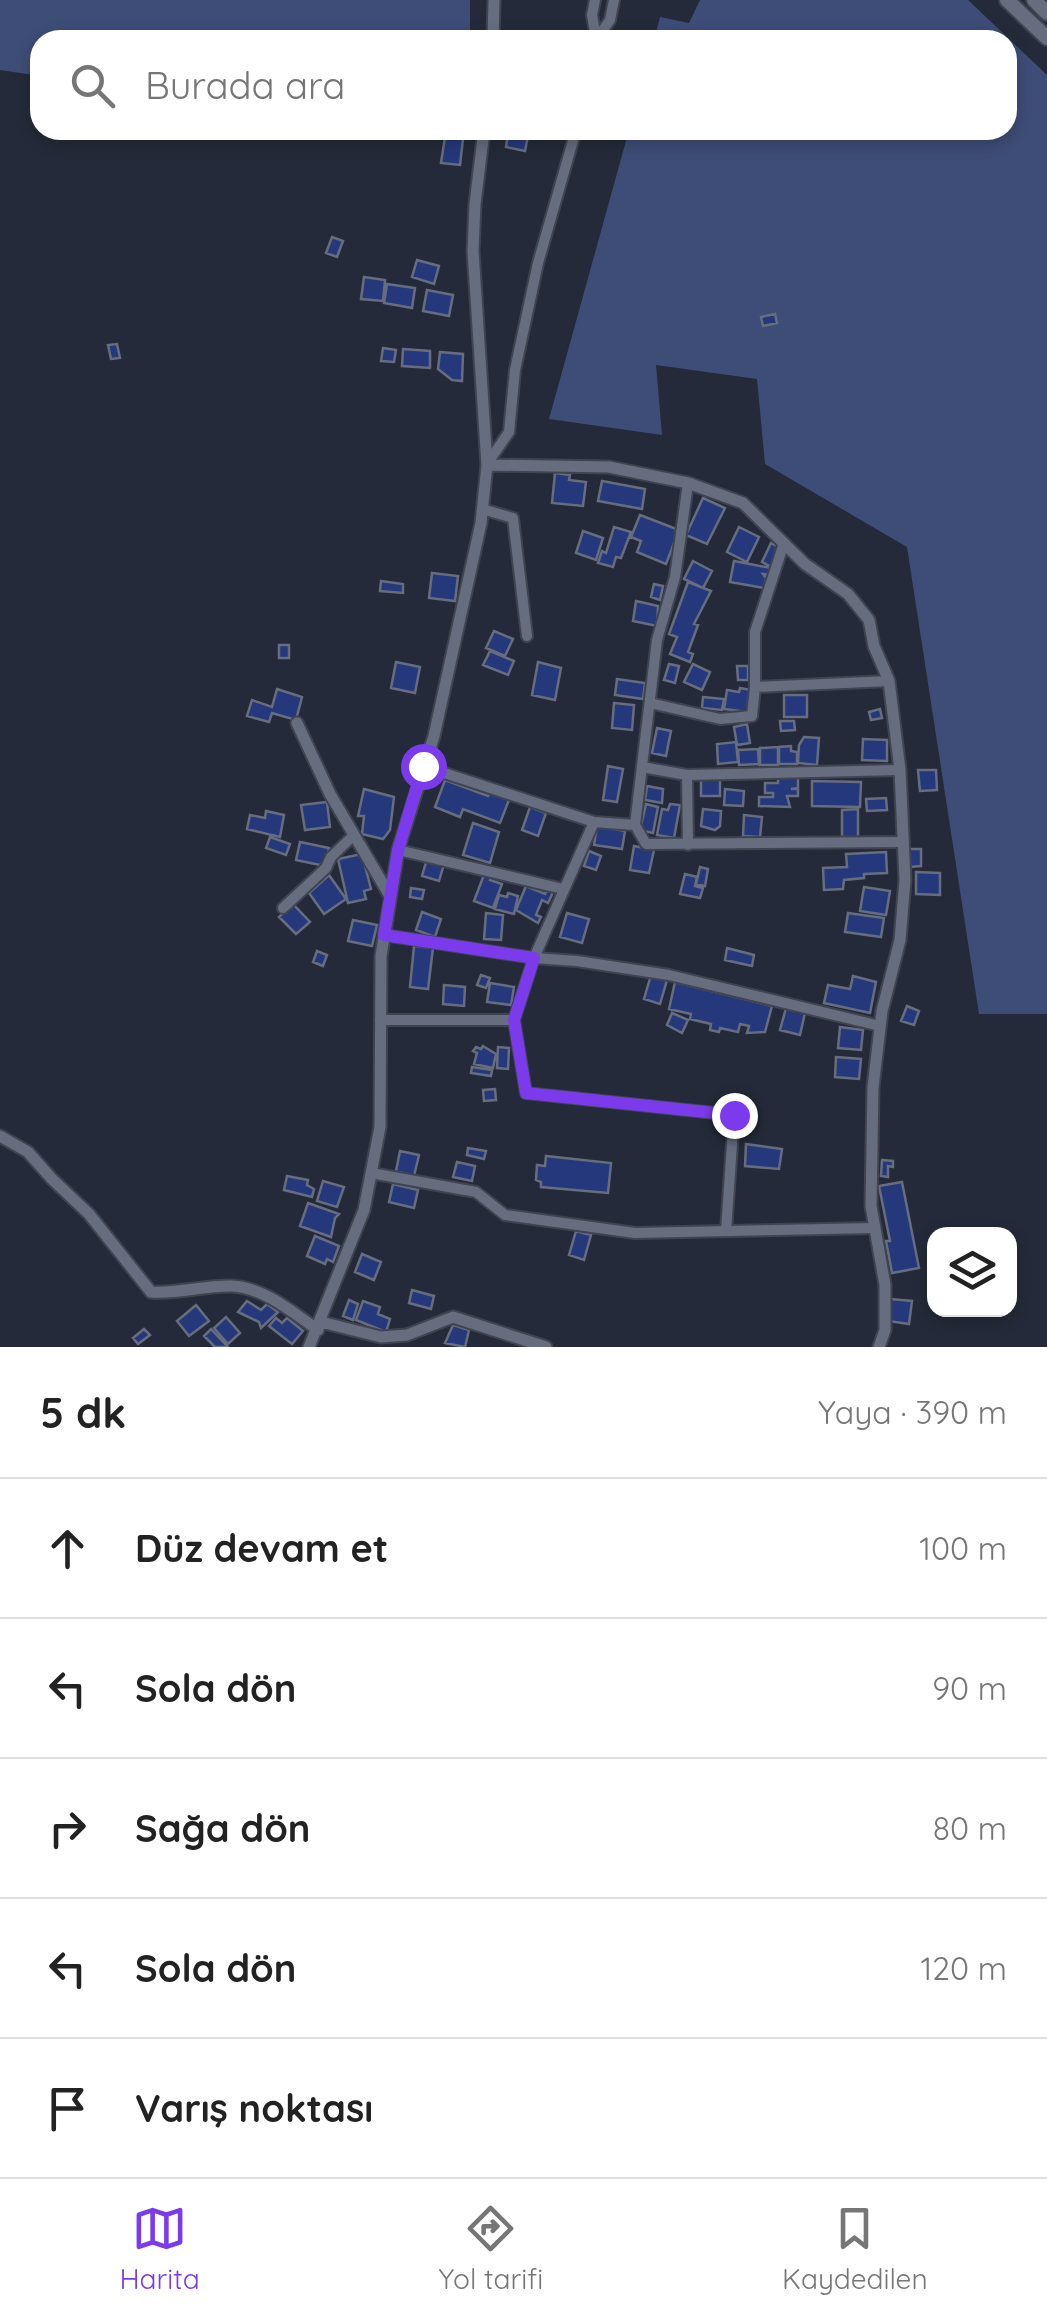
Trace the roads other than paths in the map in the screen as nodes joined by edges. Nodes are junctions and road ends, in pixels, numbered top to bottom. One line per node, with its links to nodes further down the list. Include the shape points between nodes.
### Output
1 (494, 0): 7 (street)
2 (596, 0): 8 (street)
3 (614, 0): 9 (street)
4 (1007, 0): 10 (main road)
5 (1034, 0): 6 (main road)
6 (1047, 12)
7 (493, 30)
8 (594, 30)
9 (603, 30)
10 (1047, 38)
11 (483, 140): 13 (street, via 473,251)
12 (573, 140): 13 (street, via 538,262 509,432)
13 (486, 465): 14 (street, via 608,467); 15 (street)
14 (688, 483): 16 (street, via 744,503); 20 (street)
15 (482, 508): 17 (street, via 513,518); 22 (street)
16 (784, 542): 18 (street, via 861,607); 19 (street, via 755,632)
17 (527, 636)
18 (889, 681): 19 (street); 24 (street)
19 (754, 687): 20 (street, via 752,716 720,719)
20 (650, 703): 23 (street)
21 (297, 723): 28 (street)
22 (423, 766): 26 (street); 31 (street)
23 (642, 767): 25 (street); 27 (street)
24 (900, 770): 25 (street); 29 (street)
25 (688, 776): 30 (street)
26 (594, 822): 27 (street); 32 (street)
27 (635, 825): 30 (street, via 646,844)
28 (354, 835): 33 (street); 34 (street)
29 (903, 842): 30 (street); 39 (street, via 900,940)
30 (688, 845)
31 (398, 850): 32 (street); 33 (street)
32 (563, 889): 36 (street)
33 (390, 896): 35 (street)
34 (283, 908)
35 (384, 935): 36 (street); 37 (street)
36 (534, 958): 38 (street); 39 (street, via 669,976)
37 (380, 1020): 38 (street); 41 (street, via 380,1127)
38 (514, 1020): 43 (street, via 526,1093 734,1115)
39 (880, 1026): 42 (street, via 870,1206)
40 (0, 1136): 44 (street, via 28,1152 89,1214 152,1292 232,1286 265,1294)
41 (371, 1173): 43 (street, via 476,1192 505,1215 635,1233); 44 (street, via 364,1210)
42 (875, 1228): 43 (street); 47 (street, via 884,1285)
43 (726, 1231)
44 (319, 1326): 45 (street); 46 (street, via 380,1337 453,1317)
45 (309, 1347)
46 (546, 1347)
47 (879, 1347)

